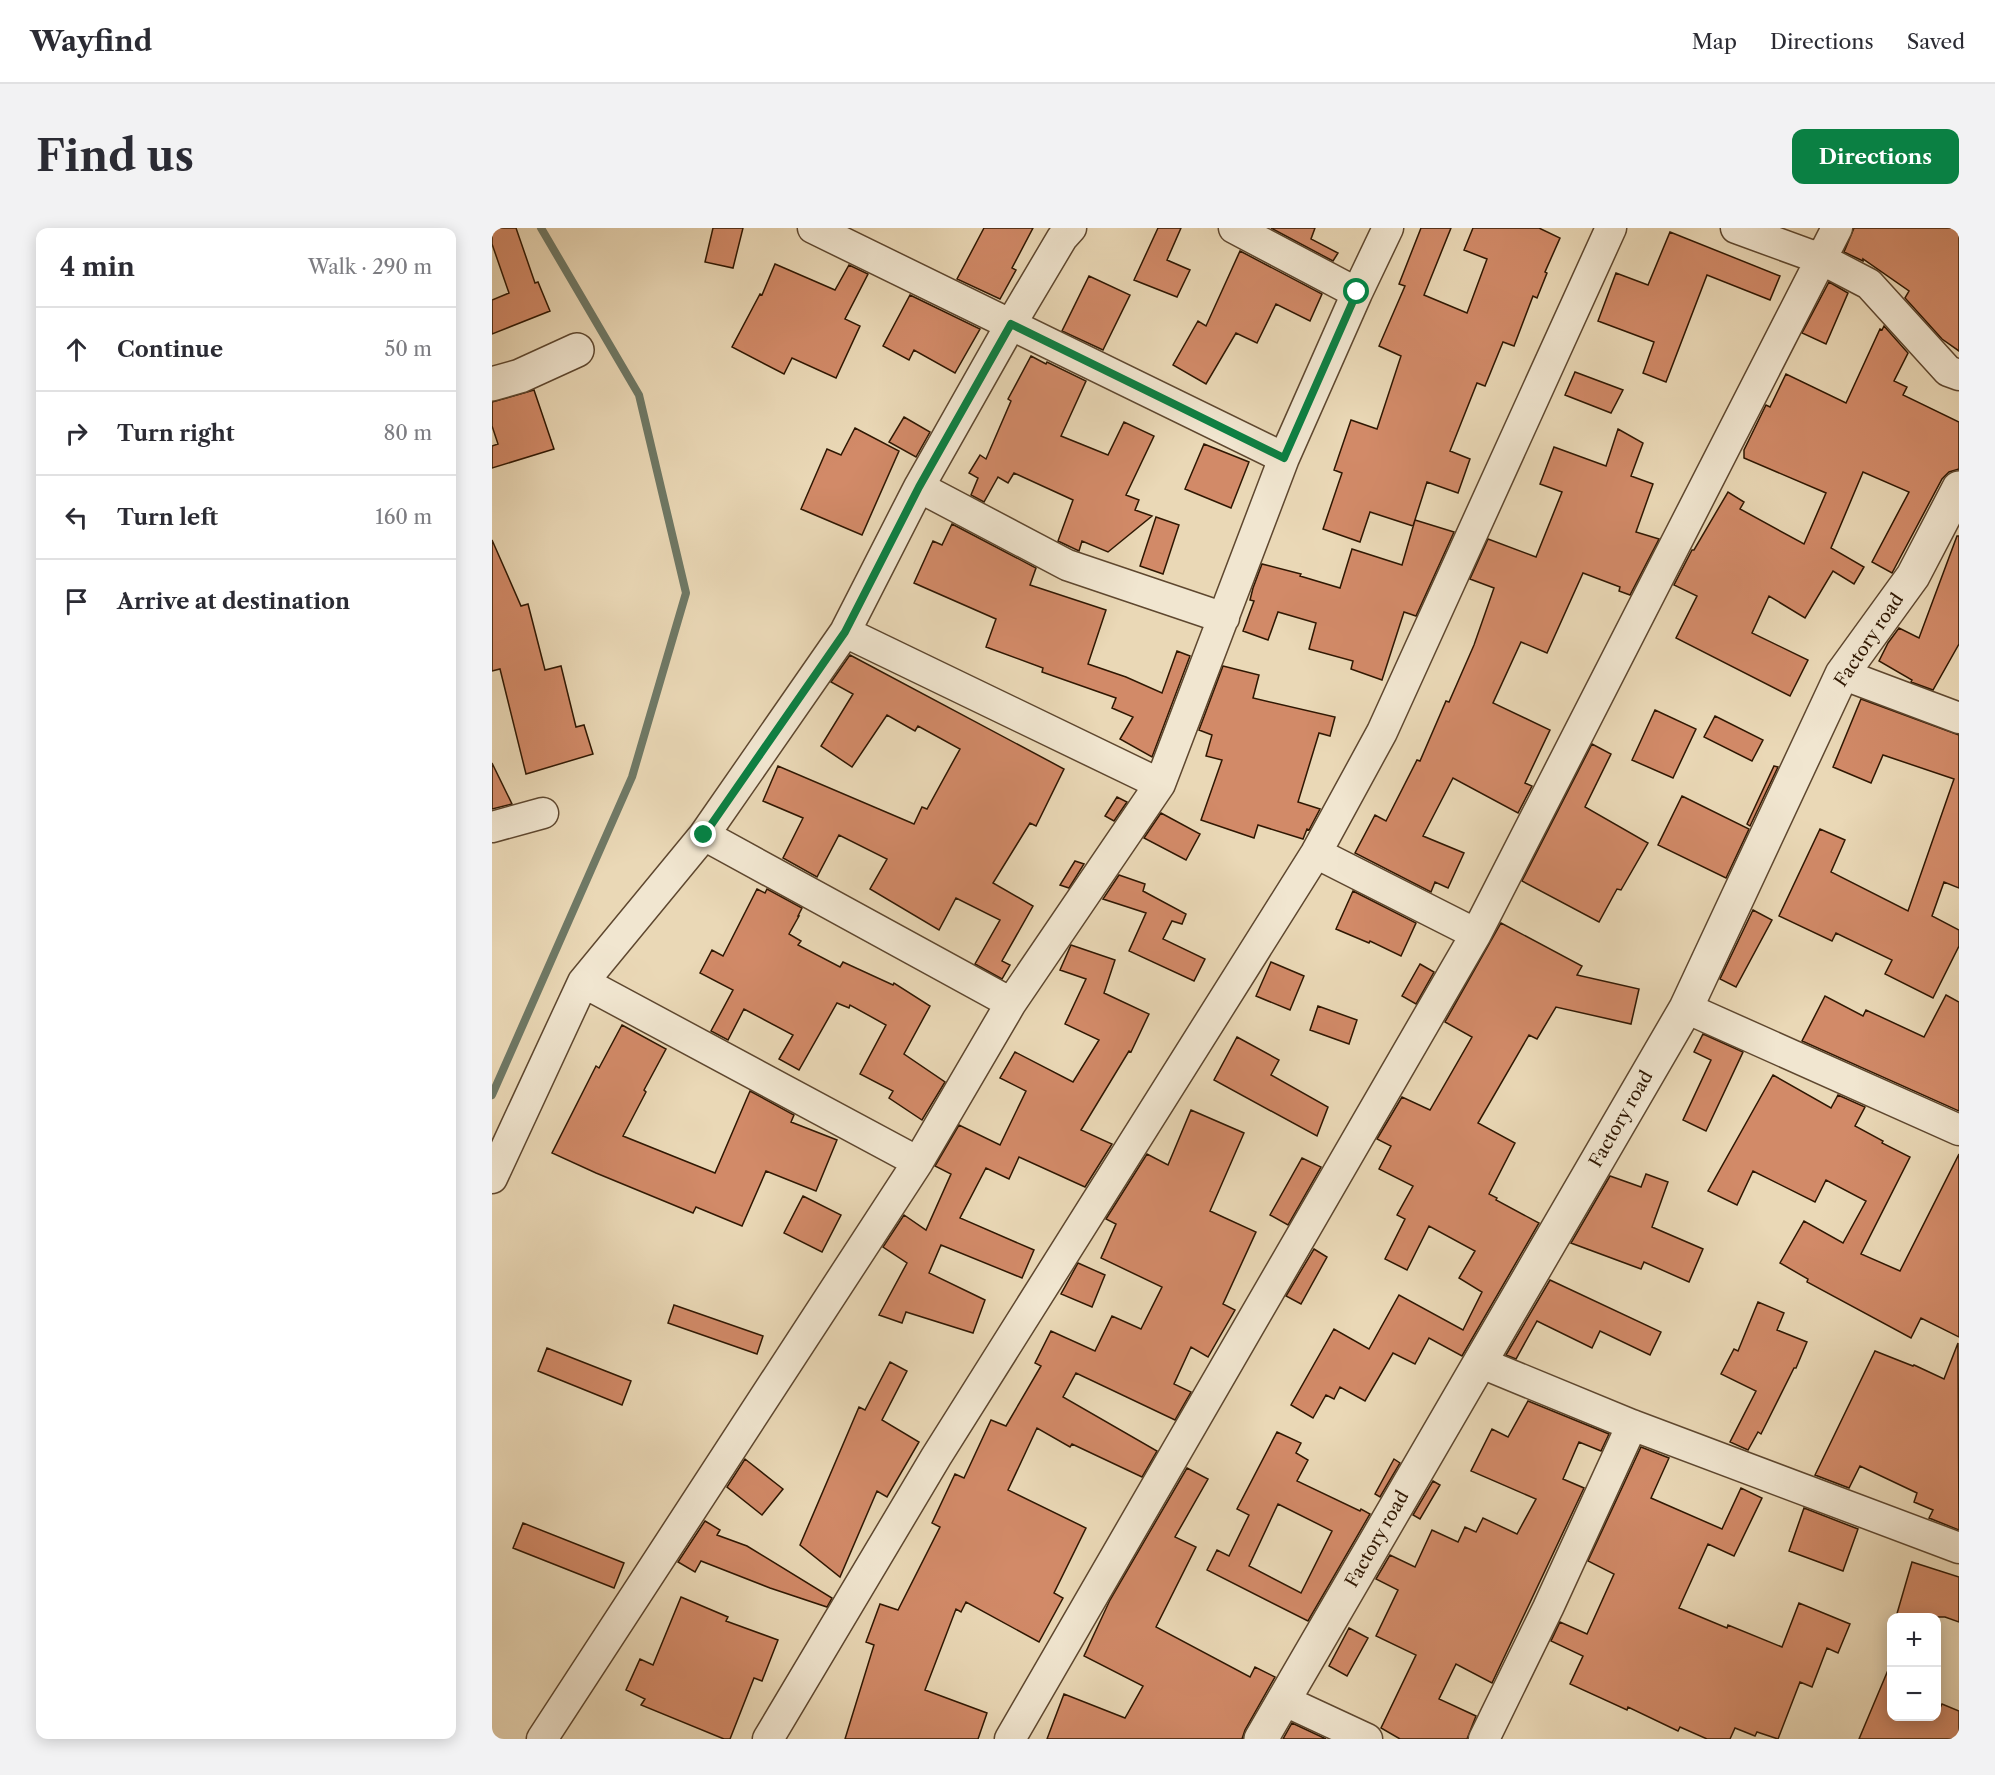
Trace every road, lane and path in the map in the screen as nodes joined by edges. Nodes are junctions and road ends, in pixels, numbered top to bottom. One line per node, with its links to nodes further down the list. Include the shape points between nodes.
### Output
1 (813, 228): 10 (street)
2 (1071, 228): 10 (street)
3 (1234, 228): 9 (street)
4 (1388, 228): 9 (street)
5 (1611, 228): 25 (street, via 1382,732)
6 (1736, 228): 8 (street)
7 (1837, 228): 8 (street)
8 (1821, 259): 12 (street, via 1869,284 1948,370); 26 (street)
9 (1357, 292): 14 (street)
10 (1011, 324): 14 (street); 15 (street)
11 (577, 350): 13 (street)
12 (1959, 375)
13 (492, 384)
14 (1284, 458): 17 (street)
15 (919, 487): 17 (street, via 1067,565); 18 (street)
16 (1959, 488): 19 (street, Factory road, via 1913,576)
17 (1224, 618): 21 (street)
18 (845, 632): 21 (street); 24 (street)
19 (1842, 674): 20 (street); 29 (street, Factory road)
20 (1959, 718)
21 (1160, 784): 28 (street)
22 (543, 813): 23 (street)
23 (492, 827)
24 (704, 835): 27 (street); 28 (street)
25 (1316, 853): 26 (street); 38 (street, via 936,1457)
26 (1476, 934): 39 (street)
27 (583, 982): 31 (street); 32 (street)
28 (1011, 1003): 31 (street)
29 (1686, 1008): 30 (street); 33 (street, Factory road)
30 (1959, 1130)
31 (918, 1162): 37 (street)
32 (492, 1178)
33 (1479, 1362): 34 (street); 36 (street, Factory road)
34 (1632, 1425): 35 (street); 42 (street)
35 (1959, 1548)
36 (1283, 1701): 40 (street, Factory road); 41 (street)
37 (542, 1739)
38 (768, 1739)
39 (1010, 1739)
40 (1261, 1739)
41 (1367, 1739)
42 (1484, 1739)

